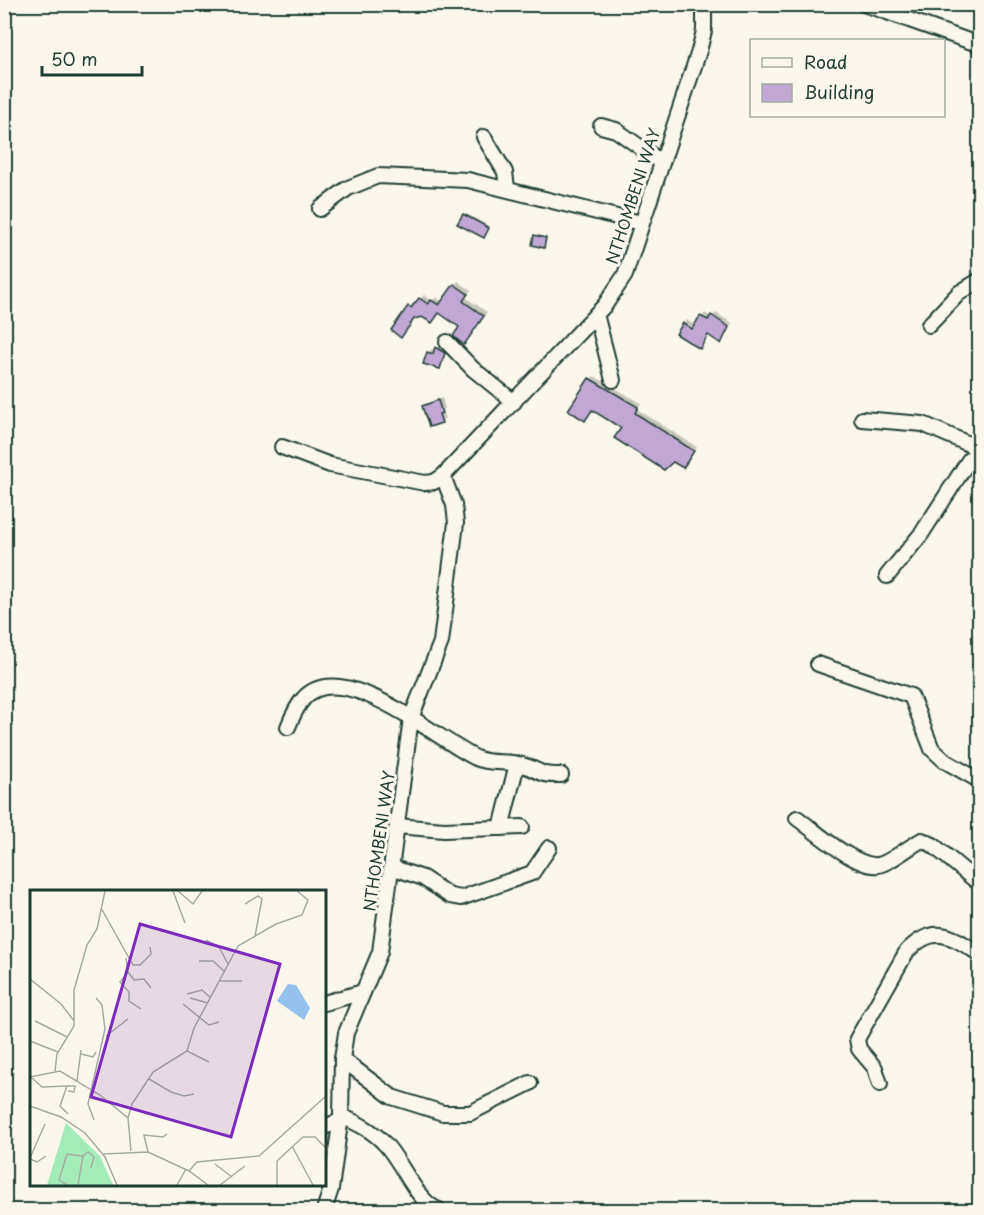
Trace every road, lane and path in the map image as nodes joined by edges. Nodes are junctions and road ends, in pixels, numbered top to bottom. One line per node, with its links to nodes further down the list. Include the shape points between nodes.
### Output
1 (704, 4): 6 (street, NTHOMBENI WAY, via 699,51)
2 (864, 4): 3 (street)
3 (980, 45)
4 (602, 126): 6 (street, via 616,130)
5 (484, 137): 7 (street, via 505,172)
6 (661, 162): 9 (street, NTHOMBENI WAY)
7 (507, 188): 8 (street, via 476,180 378,176 348,189); 9 (street)
8 (320, 208)
9 (641, 223): 11 (street, NTHOMBENI WAY, via 625,275)
10 (980, 280): 12 (street, via 954,297)
11 (596, 314): 14 (street); 15 (street, NTHOMBENI WAY)
12 (929, 325)
13 (447, 342): 15 (street)
14 (613, 380)
15 (514, 402): 19 (street, NTHOMBENI WAY)
16 (862, 419): 18 (street, via 923,424)
17 (282, 447): 19 (street, via 330,465 425,483)
18 (980, 449): 20 (street)
19 (443, 476): 22 (street, NTHOMBENI WAY, via 456,513 447,600 441,642)
20 (887, 576)
21 (818, 664): 26 (street, via 911,696 932,749)
22 (411, 718): 23 (street, via 374,698 338,687 318,690 304,698); 24 (street, via 477,758); 28 (street, NTHOMBENI WAY)
23 (288, 727)
24 (517, 764): 25 (street, via 544,776); 30 (street)
25 (561, 775)
26 (980, 781)
27 (797, 818): 33 (street, via 858,861 877,866 922,840)
28 (397, 826): 30 (street, via 444,830); 32 (street, NTHOMBENI WAY)
29 (522, 827): 30 (street)
30 (501, 828)
31 (549, 848): 32 (street, via 532,873 461,898)
32 (391, 867): 35 (street, NTHOMBENI WAY, via 380,952)
33 (978, 882)
34 (980, 954): 39 (street, via 938,934 919,940 907,951 857,1039)
35 (363, 992): 36 (street); 37 (street, NTHOMBENI WAY, via 346,1033)
36 (326, 1002)
37 (342, 1059): 38 (street, via 392,1097 443,1113 470,1113); 40 (street, NTHOMBENI WAY)
38 (530, 1083)
39 (880, 1084)
40 (341, 1119): 41 (street); 42 (street, NTHOMBENI WAY, via 331,1189); 43 (street, via 378,1137 427,1204)
41 (326, 1125)
42 (324, 1210)
43 (439, 1210)

